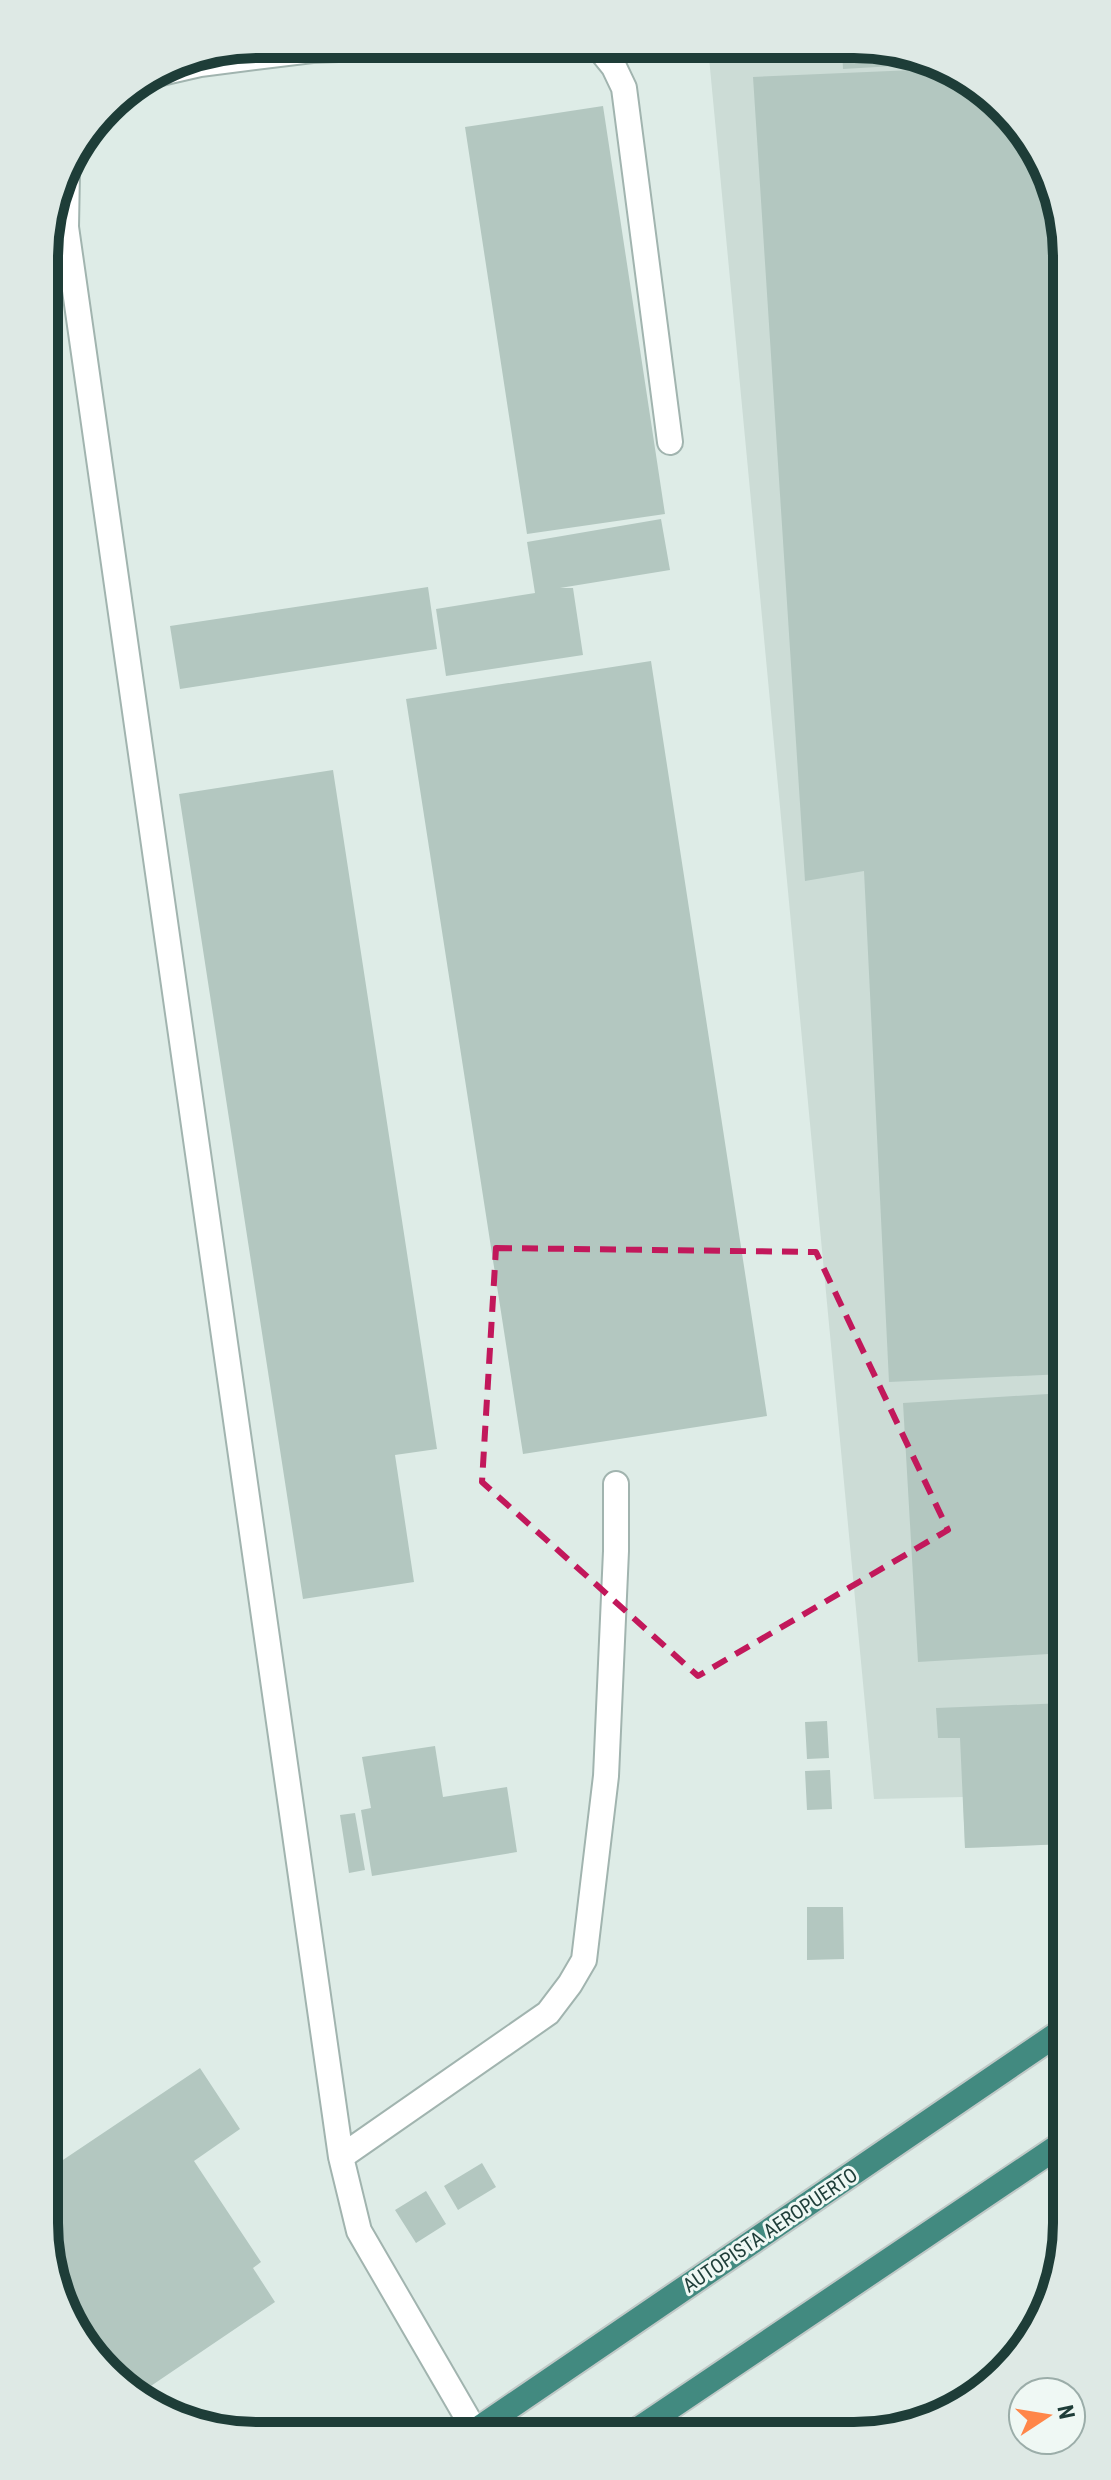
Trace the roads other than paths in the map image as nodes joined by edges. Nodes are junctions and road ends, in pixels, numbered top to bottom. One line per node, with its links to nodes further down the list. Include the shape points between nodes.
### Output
1 (248, 58): 3 (lane)
2 (607, 58): 5 (lane, via 624,88)
3 (227, 61)
4 (66, 202): 9 (lane)
5 (670, 442)
6 (616, 1484): 9 (lane, via 606,1776 584,1960 548,2013)
7 (1053, 2037): 11 (highway, AUTOPISTA AEROPUERTO)
8 (1053, 2150): 12 (highway)
9 (341, 2157): 10 (lane, via 359,2231)
10 (470, 2422)
11 (488, 2422)
12 (649, 2422)

